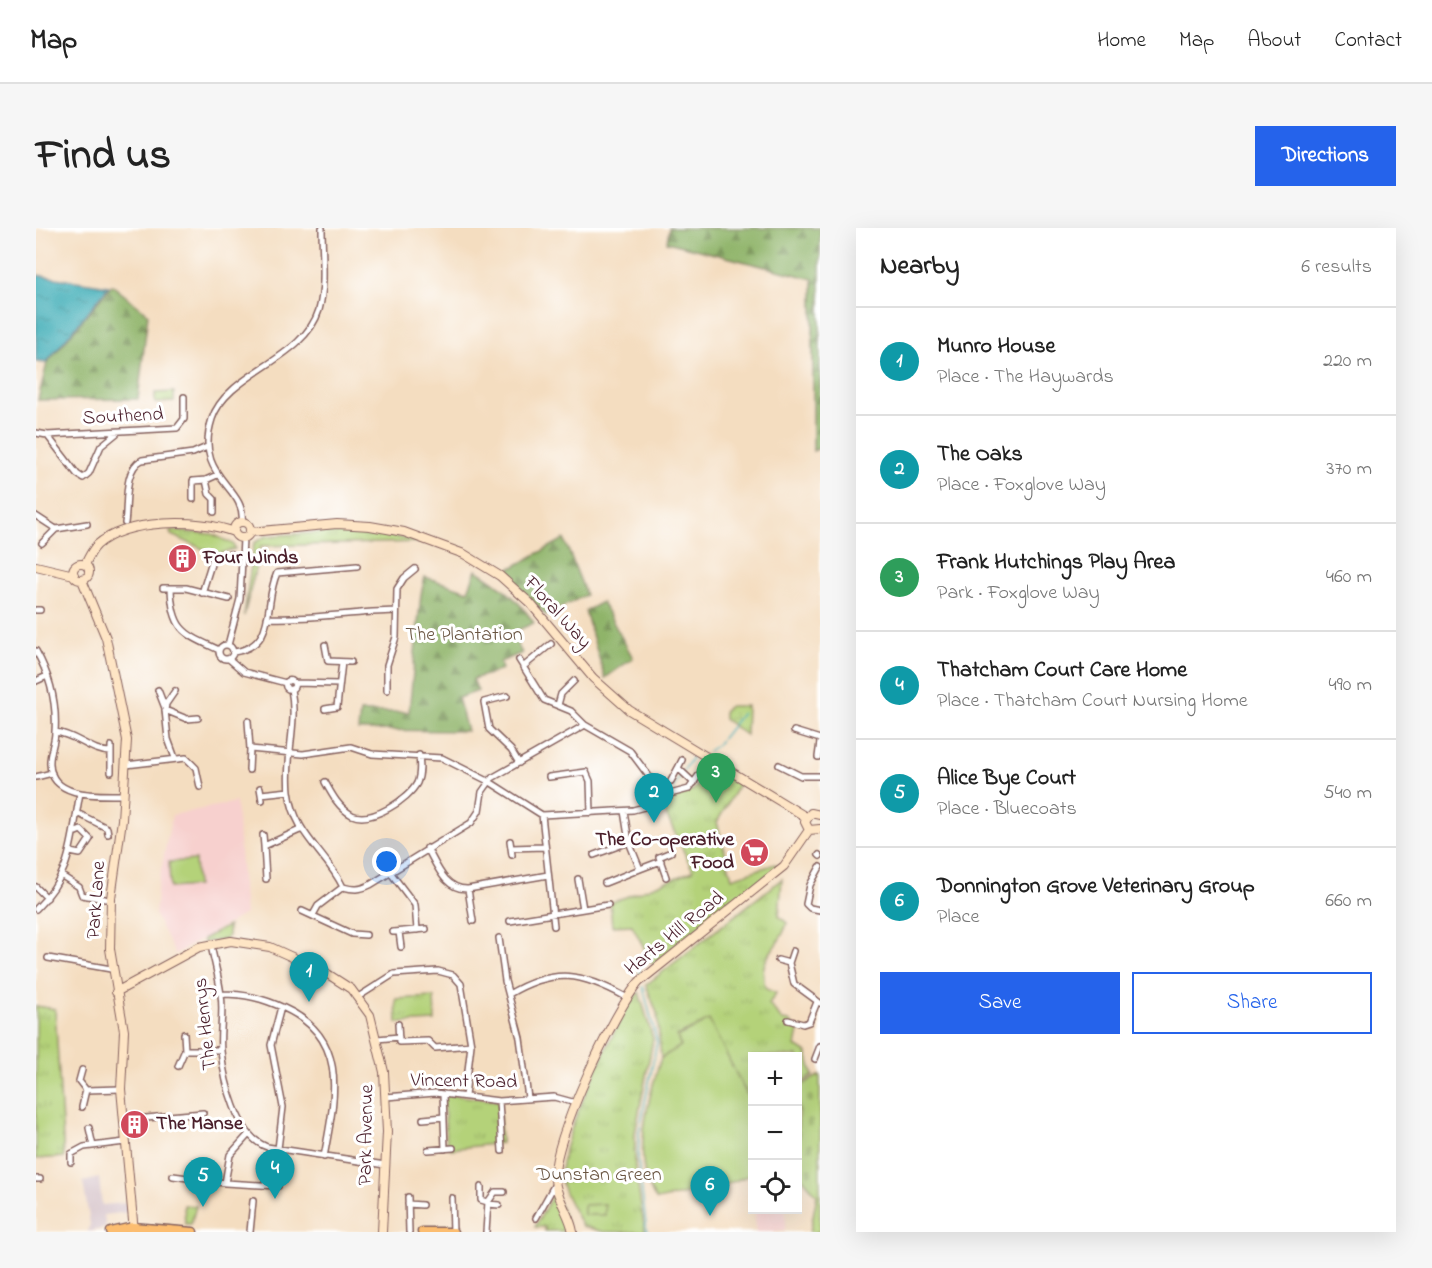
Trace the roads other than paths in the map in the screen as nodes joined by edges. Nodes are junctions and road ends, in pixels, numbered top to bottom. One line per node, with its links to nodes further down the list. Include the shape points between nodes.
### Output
1 (322, 228): 6 (street, via 321,299 314,320 269,365 219,404)
2 (184, 397): 4 (street, Southend, via 184,419 179,427)
3 (36, 433): 5 (street, Southend)
4 (117, 433): 5 (street, Southend); 5 (street, via 103,444 83,478)
5 (47, 435)
6 (207, 447): 7 (street); 15 (street, via 134,464)
7 (217, 475): 8 (street); 14 (street, via 238,499)
8 (206, 480): 10 (street); 12 (street, via 214,499)
9 (186, 481): 10 (street)
10 (193, 481): 11 (street)
11 (193, 499)
12 (214, 512)
13 (36, 516): 17 (street)
14 (242, 522): 18 (street); 19 (street)
15 (125, 523)
16 (87, 524): 17 (street)
17 (56, 529): 21 (street)
18 (234, 532): 20 (street); 23 (street, via 193,524 139,527 105,540 93,550)
19 (250, 532): 20 (street); 73 (street, Floral Way, via 357,524 404,532 448,546 496,573 515,589 593,678 629,710)
20 (243, 538): 36 (street, via 240,599)
21 (42, 543)
22 (231, 554): 31 (street, via 213,558)
23 (85, 565): 27 (street, via 76,566); 28 (street, via 89,574)
24 (36, 566): 27 (street)
25 (357, 566): 34 (street, via 279,571)
26 (415, 569): 33 (street, via 397,589)
27 (74, 576): 28 (street)
28 (82, 580): 76 (street, Park Lane, via 106,638 127,740)
29 (163, 588): 30 (street)
30 (171, 588): 31 (street); 38 (street, via 172,608 185,632)
31 (202, 593): 32 (street)
32 (229, 599)
33 (395, 611): 34 (street); 55 (street, via 396,637 387,665)
34 (267, 618): 40 (street, via 258,643)
35 (551, 644): 45 (street)
36 (228, 645): 38 (street); 40 (street)
37 (325, 645): 43 (street, via 328,662)
38 (219, 650): 41 (street, via 221,658)
39 (36, 651): 46 (street)
40 (234, 652): 41 (street)
41 (230, 659): 49 (street, via 244,672)
42 (519, 660): 45 (street)
43 (342, 662): 44 (street); 51 (street)
44 (351, 662)
45 (523, 667): 59 (street, via 544,700)
46 (47, 676): 47 (street); 66 (street, via 54,698)
47 (36, 681)
48 (574, 681): 59 (street, via 561,694)
49 (286, 683): 50 (street); 52 (street)
50 (295, 683): 51 (street); 52 (street)
51 (339, 684): 60 (street, via 337,707)
52 (291, 689): 69 (street)
53 (158, 690): 61 (street)
54 (175, 690): 61 (street)
55 (387, 690)
56 (481, 695): 58 (street)
57 (507, 696): 58 (street)
58 (484, 702): 75 (street, via 489,729)
59 (558, 705): 64 (street)
60 (325, 709)
61 (165, 710): 62 (street, via 186,719); 72 (street, via 167,734)
62 (198, 718)
63 (248, 721): 68 (street)
64 (585, 725): 75 (street); 99 (street, via 630,751)
65 (794, 731): 67 (street)
66 (55, 732): 81 (street, via 75,736 100,749 111,749); 82 (street)
67 (820, 741): 71 (street)
68 (250, 749): 69 (street); 78 (street)
69 (291, 752): 70 (street, via 351,747 372,753); 94 (street)
70 (419, 755): 89 (street, via 449,760); 93 (street, via 419,779 412,791 371,816 352,815)
71 (818, 757)
72 (176, 758): 76 (street); 92 (street, via 191,761)
73 (711, 758): 90 (street); 105 (street, Floral Way)
74 (682, 760): 80 (street)
75 (519, 763): 89 (street)
76 (126, 765): 98 (street, Park Lane)
77 (779, 765): 83 (street, via 801,776)
78 (249, 770)
79 (557, 770): 86 (street)
80 (681, 771): 87 (street); 90 (street)
81 (111, 772)
82 (52, 773): 84 (street); 95 (street, via 64,787)
83 (820, 776)
84 (36, 777)
85 (549, 777): 86 (street)
86 (557, 777): 102 (street, via 586,772)
87 (671, 781)
88 (325, 782): 93 (street)
89 (490, 782): 104 (street); 116 (street, via 482,792 474,820)
90 (694, 783): 97 (street, via 684,791)
91 (336, 785): 93 (street)
92 (200, 787)
93 (329, 789)
94 (289, 791): 96 (street); 106 (street)
95 (80, 793): 98 (street); 101 (street)
96 (261, 794)
97 (670, 794): 99 (street, via 665,789); 99 (street, via 668,800)
98 (124, 795): 161 (street, Park Lane, via 111,898)
99 (660, 795): 100 (street, via 648,806)
100 (624, 811): 102 (street); 113 (street)
101 (77, 813): 109 (street); 110 (street, via 107,828)
102 (591, 813): 104 (street)
103 (820, 813): 105 (street)
104 (543, 815): 115 (street)
105 (806, 817): 108 (street)
106 (302, 829): 114 (street); 133 (street)
107 (820, 829): 108 (street)
108 (809, 830): 168 (street, Harts Hill Road, via 784,866 646,976)
109 (75, 832): 118 (street); 118 (street, via 81,830 90,840 80,855)
110 (108, 834)
111 (263, 835): 114 (street)
112 (510, 841): 117 (street)
113 (630, 842): 121 (street); 124 (street)
114 (264, 846): 129 (street)
115 (544, 847): 117 (street); 126 (street)
116 (427, 848): 125 (street); 134 (street, via 448,883)
117 (511, 848): 120 (street)
118 (70, 852): 127 (street)
119 (671, 852): 122 (street, via 659,857)
120 (512, 855)
121 (594, 855)
122 (661, 861): 124 (street); 128 (street)
123 (820, 867): 141 (street, via 806,902 809,908)
124 (640, 869): 130 (street)
125 (390, 872): 133 (street, via 361,889); 150 (street, via 415,905)
126 (548, 875): 134 (street); 143 (street)
127 (62, 876): 135 (street); 136 (street, via 79,887 82,895)
128 (666, 877)
129 (266, 879)
130 (605, 883)
131 (571, 886): 139 (street, via 579,882)
132 (36, 887): 135 (street)
133 (343, 887): 144 (street, via 318,906)
134 (468, 889): 146 (street)
135 (47, 898): 138 (street)
136 (105, 898)
137 (609, 905): 139 (street)
138 (36, 909)
139 (583, 909): 143 (street)
140 (302, 910): 144 (street)
141 (820, 910)
142 (518, 911): 145 (street)
143 (552, 914): 145 (street); 148 (street)
144 (313, 915): 152 (street)
145 (520, 919): 147 (street)
146 (473, 921)
147 (510, 921)
148 (554, 926)
149 (426, 929): 150 (street)
150 (417, 930): 156 (street, via 396,932)
151 (366, 935): 152 (street)
152 (359, 936): 155 (street)
153 (501, 941): 166 (street)
154 (211, 945): 164 (street, Park Avenue, via 187,953); 165 (street, The Henrys); 167 (street, Park Avenue, via 241,942 270,947 333,976)
155 (359, 945)
156 (401, 947)
157 (793, 951): 160 (street)
158 (48, 958): 161 (street)
159 (778, 960): 160 (street)
160 (789, 963): 162 (street)
161 (111, 969): 164 (street, Park Lane)
162 (794, 984): 163 (street); 169 (street)
163 (786, 988)
164 (116, 992): 187 (street, Park Lane, via 124,1042)
165 (221, 994): 170 (street, via 250,995); 181 (street, The Henrys)
166 (509, 994): 168 (street, via 532,982 567,975 595,981); 192 (street)
167 (358, 997): 177 (street, Park Avenue, via 370,1015); 178 (street, via 394,974 450,973 461,984)
168 (626, 997): 194 (street, Harts Hill Road)
169 (818, 1002): 172 (street)
170 (280, 1006): 208 (street, via 271,1045 283,1107); 211 (street, via 314,1026 329,1054 333,1096)
171 (806, 1011): 172 (street)
172 (813, 1013): 173 (street, via 809,1022 803,1024)
173 (788, 1020)
174 (398, 1024): 176 (street)
175 (184, 1034): 180 (street)
176 (399, 1037): 177 (street, via 390,1041); 178 (street, via 399,1042 428,1041 435,1048)
177 (377, 1039): 191 (street, Park Avenue)
178 (471, 1045): 190 (street)
179 (820, 1046): 182 (street)
180 (185, 1050): 181 (street); 183 (street)
181 (221, 1050): 201 (street, The Henrys, via 230,1090)
182 (814, 1054)
183 (178, 1066)
184 (82, 1070): 186 (street)
185 (72, 1081): 186 (street)
186 (79, 1081): 188 (street)
187 (121, 1089): 188 (street); 199 (street, Park Lane)
188 (86, 1090): 195 (street)
189 (443, 1094): 190 (street, Vincent Road); 191 (street, Vincent Road); 197 (street)
190 (465, 1095): 193 (street, Vincent Road)
191 (386, 1097): 213 (street, Park Avenue)
192 (528, 1098): 193 (street, Vincent Road); 194 (street, Vincent Road, via 559,1097)
193 (499, 1101): 204 (street)
194 (576, 1103): 216 (street, Harts Hill Road)
195 (82, 1107)
196 (204, 1113): 199 (street)
197 (444, 1117): 198 (street); 209 (street)
198 (423, 1119)
199 (123, 1120): 203 (street, Park Lane)
200 (89, 1128): 206 (street)
201 (248, 1135): 208 (street, via 258,1144); 215 (street, via 229,1157)
202 (429, 1141): 209 (street, via 429,1150)
203 (126, 1142): 206 (street); 228 (street, Park Lane)
204 (501, 1144): 205 (street); 210 (street)
205 (493, 1145)
206 (93, 1146): 212 (street, via 74,1151)
207 (453, 1148): 209 (street)
208 (278, 1149): 211 (street)
209 (445, 1149)
210 (502, 1151)
211 (324, 1157): 213 (street)
212 (71, 1162)
213 (385, 1165): 232 (street, Park Avenue)
214 (173, 1176): 215 (street)
215 (225, 1183): 217 (street)
216 (555, 1184): 227 (street, Harts Hill Road); 238 (street)
217 (278, 1186)
218 (481, 1186): 222 (street, via 481,1200)
219 (504, 1192): 222 (street, via 495,1192)
220 (452, 1198): 226 (street)
221 (253, 1201): 231 (street)
222 (488, 1203): 224 (street); 237 (street)
223 (422, 1205): 233 (street, via 408,1201)
224 (499, 1205)
225 (444, 1206): 226 (street)
226 (452, 1206): 236 (street)
227 (536, 1218)
228 (133, 1230): 229 (main road); 230 (main road)
229 (111, 1232)
230 (193, 1232)
231 (250, 1232)
232 (382, 1232)
233 (409, 1232)
234 (422, 1232): 235 (main road)
235 (432, 1232): 236 (main road)
236 (453, 1232)
237 (486, 1232)
238 (573, 1232)

